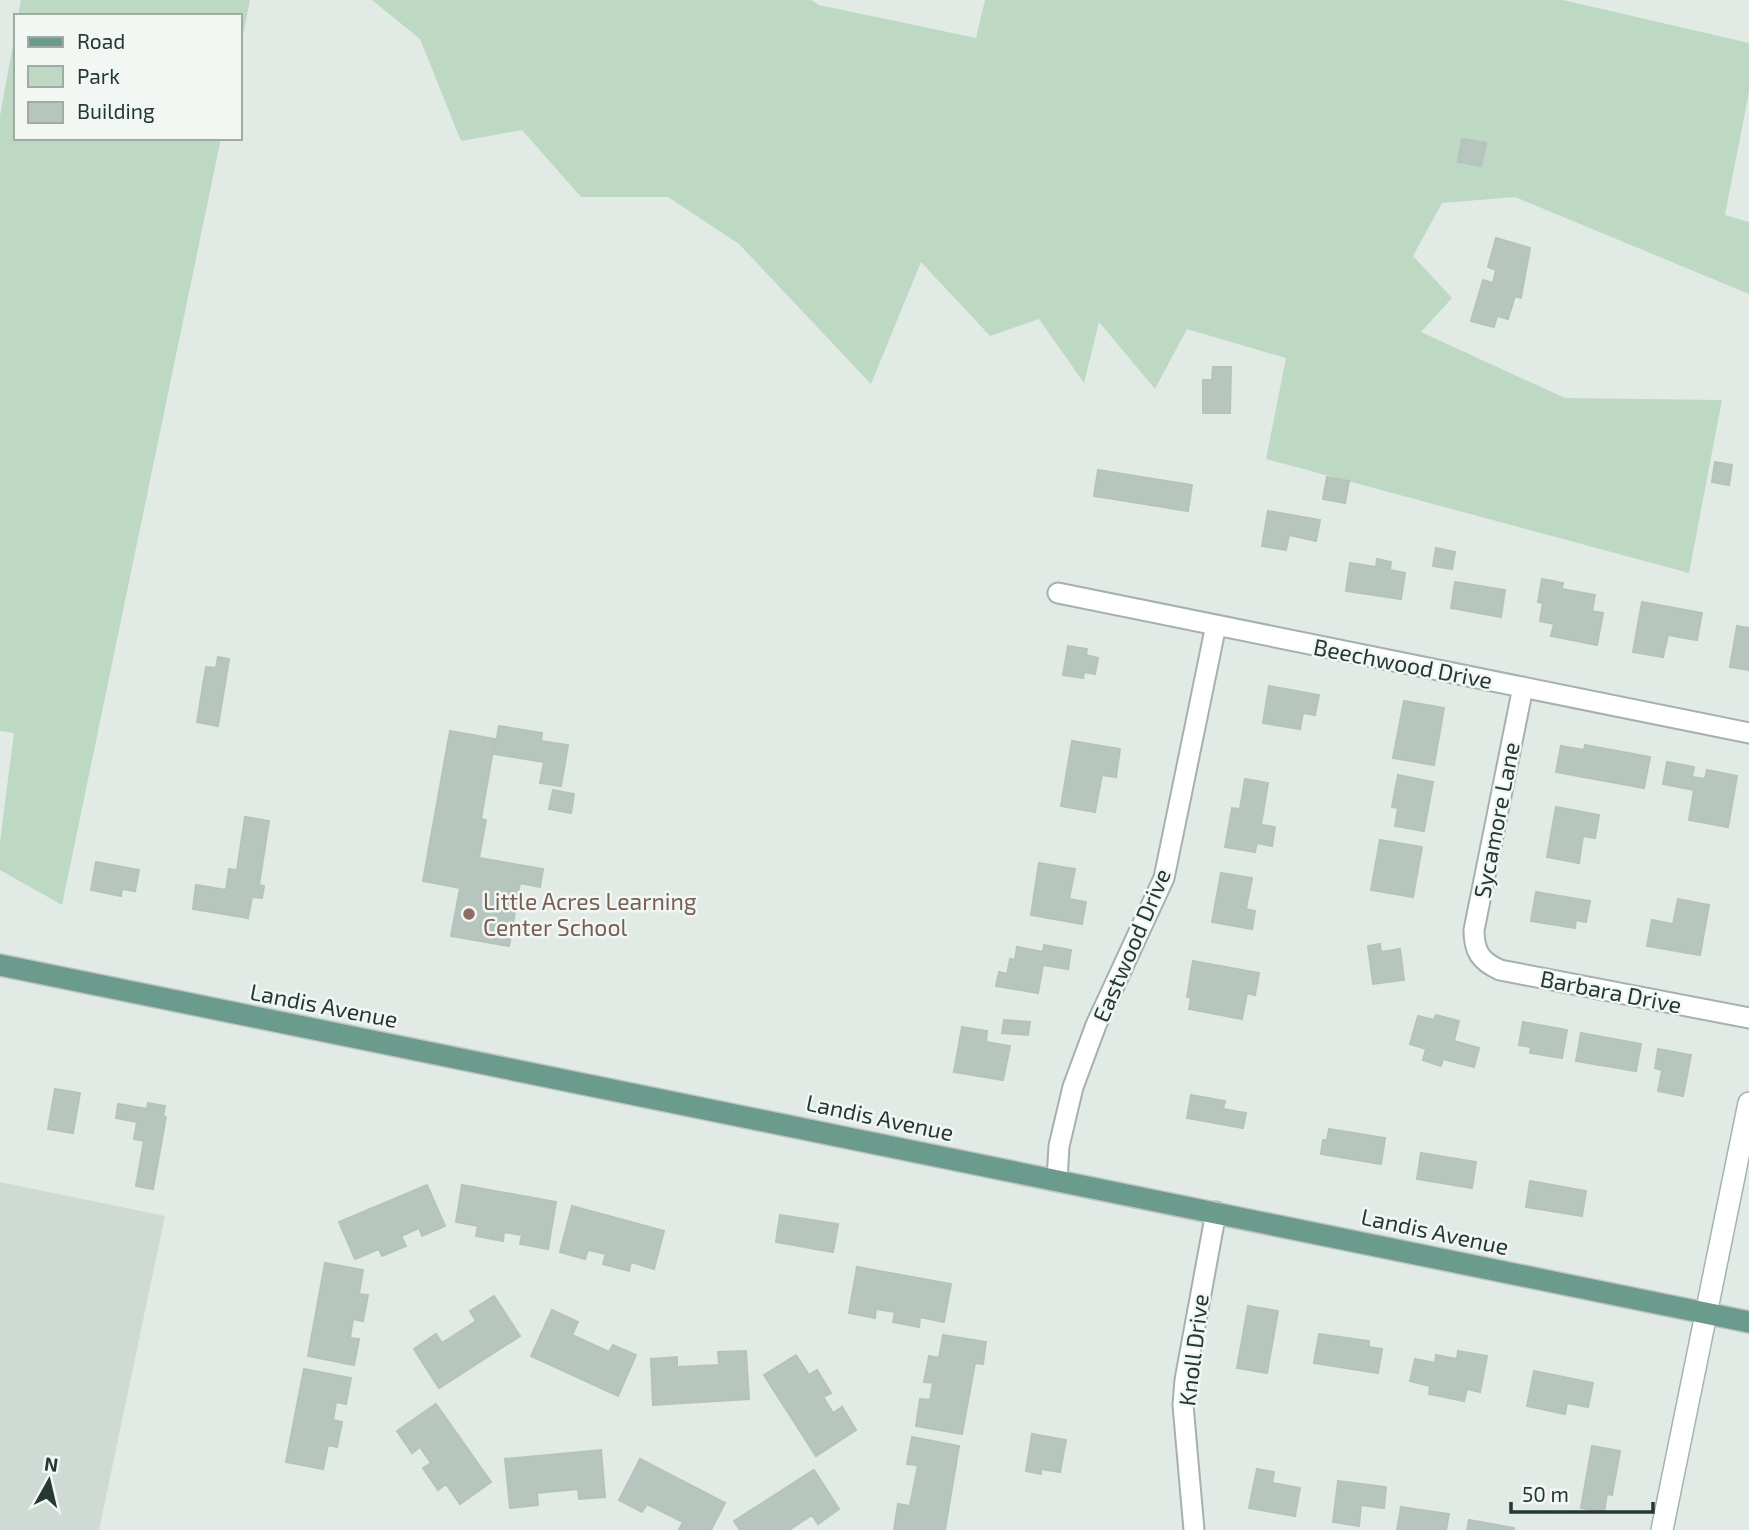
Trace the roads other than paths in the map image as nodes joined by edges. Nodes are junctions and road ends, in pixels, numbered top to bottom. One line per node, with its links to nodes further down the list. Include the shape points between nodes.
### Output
1 (1058, 593): 2 (street, Beechwood Drive)
2 (1216, 625): 3 (street, Beechwood Drive); 9 (street, Eastwood Drive, via 1164,878 1096,1025 1073,1087 1059,1146)
3 (1523, 687): 4 (street, Beechwood Drive); 5 (street, Sycamore Lane, via 1474,930)
4 (1749, 733)
5 (1477, 953): 7 (street, Barbara Drive, via 1500,970)
6 (0, 965): 9 (main road, Landis Avenue)
7 (1749, 1018)
8 (1749, 1103): 11 (main road)
9 (1057, 1180): 10 (main road, Landis Avenue)
10 (1216, 1212): 11 (main road, Landis Avenue); 13 (street, Knoll Drive, via 1183,1405)
11 (1707, 1313): 12 (main road, Landis Avenue); 14 (main road)
12 (1749, 1322)
13 (1194, 1530)
14 (1662, 1530)

